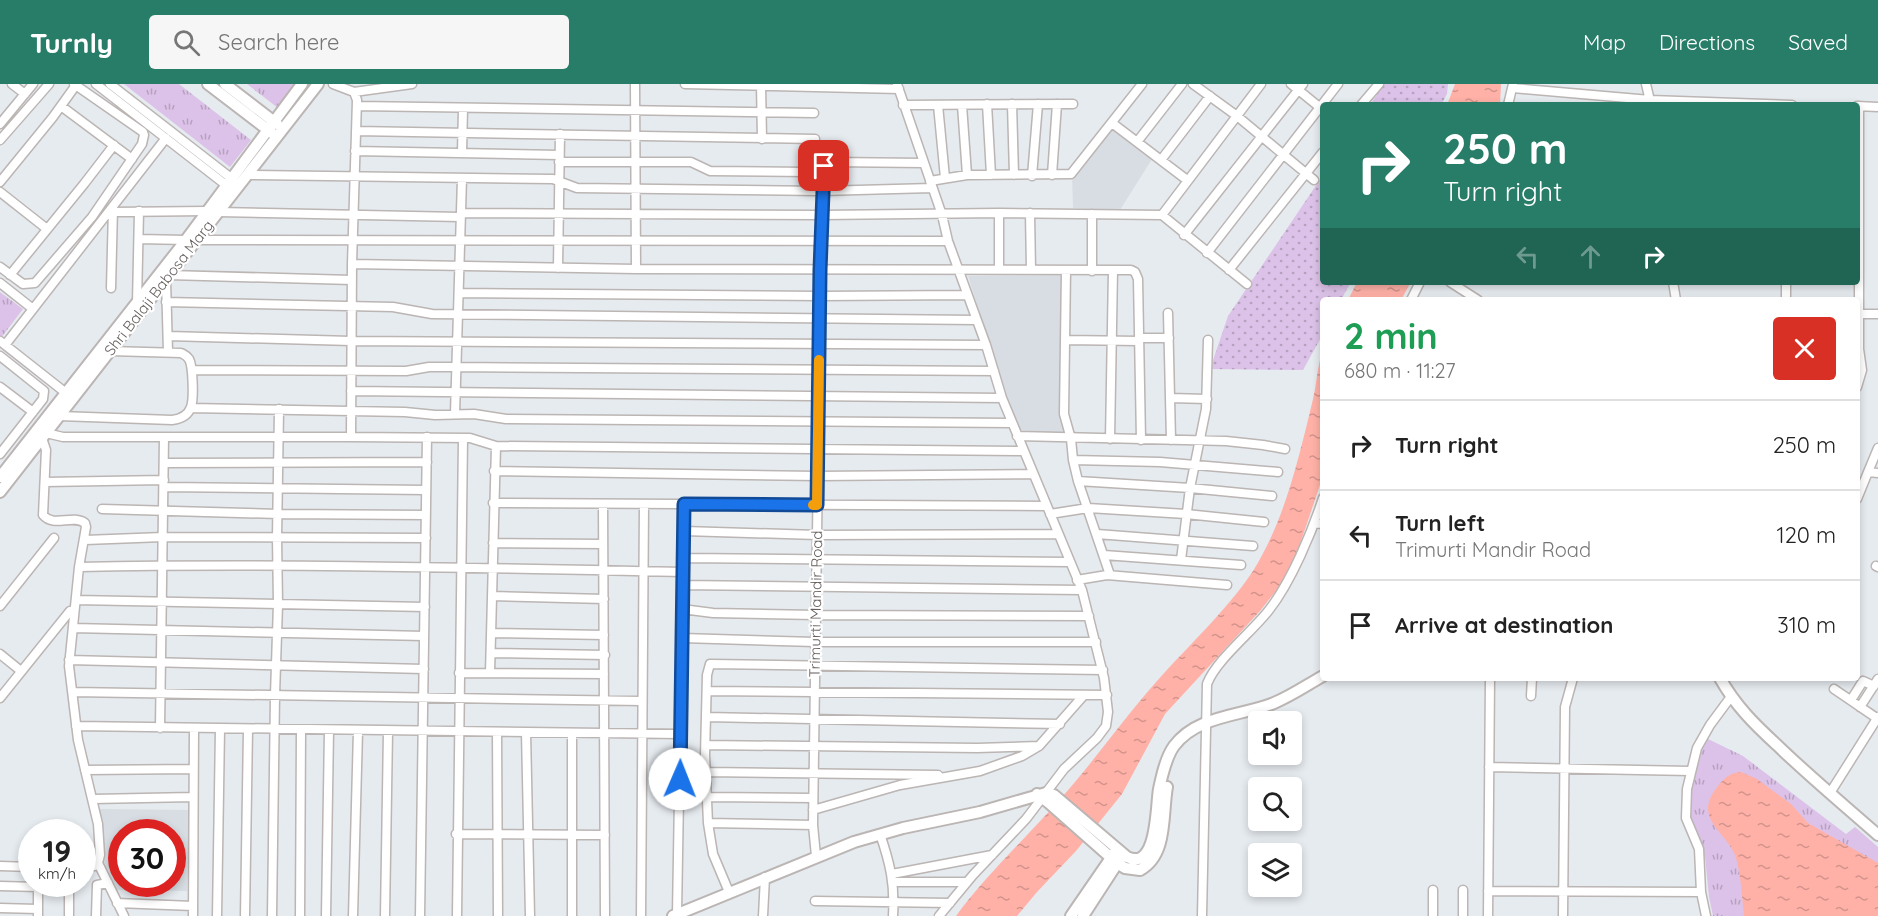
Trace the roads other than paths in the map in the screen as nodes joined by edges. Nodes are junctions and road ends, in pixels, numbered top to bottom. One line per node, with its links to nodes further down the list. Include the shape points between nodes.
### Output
1 (12, 84): 28 (street)
2 (33, 84): 28 (street)
3 (49, 84): 65 (street)
4 (75, 84): 42 (street); 72 (street, via 143,132 142,144)
5 (96, 84): 62 (street)
6 (110, 84): 92 (street)
7 (208, 84): 55 (street)
8 (225, 84): 55 (street)
9 (302, 84): 55 (street, Shri Balaji Babosa Marg)
10 (318, 84): 57 (street, Shri Balaji Babosa Marg)
11 (333, 84): 27 (street)
12 (412, 84): 27 (street)
13 (635, 84): 48 (street)
14 (685, 84): 23 (street)
15 (1142, 84): 53 (street)
16 (1182, 84): 66 (street)
17 (1192, 84): 29 (street)
18 (1261, 84): 52 (street)
19 (1291, 84): 26 (street)
20 (1338, 84): 30 (street)
21 (1379, 84): 31 (street)
22 (1646, 84): 33 (street)
23 (761, 85): 25 (street); 50 (street)
24 (1513, 86): 32 (street); 33 (street)
25 (898, 87): 39 (street)
26 (1301, 87): 44 (street); 61 (street)
27 (354, 92): 43 (street)
28 (25, 94): 54 (street)
29 (1210, 96): 52 (street); 74 (street)
30 (1326, 102)
31 (1364, 102)
32 (1509, 102)
33 (1650, 102)
34 (987, 104): 35 (street); 41 (street); 81 (street)
35 (1012, 104): 36 (street); 82 (street)
36 (1038, 104): 37 (street); 85 (street)
37 (1057, 104): 38 (street); 83 (street)
38 (1073, 104)
39 (903, 105): 40 (street); 76 (street)
40 (938, 105): 41 (street); 87 (street)
41 (962, 105): 80 (street)
42 (61, 106): 67 (street); 91 (street)
43 (357, 106): 47 (street); 56 (street)
44 (1320, 106)
45 (1860, 106): 46 (street)
46 (1878, 107)
47 (463, 108): 48 (street); 58 (street)
48 (635, 109): 50 (street); 60 (street)
49 (1320, 110): 70 (street)
50 (761, 112): 51 (street); 63 (street)
51 (814, 113)
52 (1237, 116): 61 (street); 88 (street)
53 (1112, 123): 66 (street); 83 (street, via 1071,174)
54 (0, 124)
55 (270, 125): 57 (street); 92 (street, Shri Balaji Babosa Marg)
56 (356, 131): 58 (street); 68 (street)
57 (280, 133): 79 (street, Shri Balaji Babosa Marg)
58 (462, 133): 59 (street); 69 (street)
59 (560, 134): 60 (street); 73 (street)
60 (635, 135): 63 (street); 75 (street)
61 (1262, 136): 70 (street); 111 (street)
62 (166, 138): 92 (street); 97 (street)
63 (762, 139): 64 (street)
64 (815, 139)
65 (0, 140)
66 (1137, 142): 74 (street)
67 (114, 145): 72 (street); 110 (street)
68 (355, 151): 69 (street); 84 (street)
69 (462, 153): 73 (street)
70 (1284, 154): 78 (street); 120 (street)
71 (1320, 156): 78 (street)
72 (132, 159): 134 (street, via 92,217 35,283 23,284)
73 (559, 159): 75 (street); 90 (street)
74 (1161, 160): 88 (street)
75 (636, 162): 77 (street, via 691,162 710,171); 94 (street)
76 (924, 163): 93 (street); 95 (street, Trimurti Mandir Road, via 827,162)
77 (809, 172)
78 (1307, 173): 89 (street); 132 (street)
79 (248, 175): 84 (street); 99 (street, Shri Balaji Babosa Marg)
80 (967, 175): 81 (street); 87 (street)
81 (991, 175): 82 (street)
82 (1014, 175): 85 (street)
83 (1052, 175): 85 (street)
84 (354, 176): 86 (street); 105 (street)
85 (1032, 176)
86 (462, 178): 90 (street); 106 (street)
87 (945, 178): 93 (street)
88 (1187, 180): 109 (street)
89 (1314, 180)
90 (559, 181): 94 (street, via 571,187); 100 (street)
91 (0, 182)
92 (229, 182): 99 (street, Shri Balaji Babosa Marg)
93 (931, 185): 95 (street); 108 (street)
94 (635, 188): 95 (street); 103 (street)
95 (821, 191): 107 (street, Trimurti Mandir Road)
96 (0, 192): 110 (street)
97 (113, 209): 98 (street); 140 (street); 148 (street)
98 (139, 211): 99 (street); 112 (street)
99 (213, 212): 105 (street); 113 (street, Shri Balaji Babosa Marg)
100 (559, 213): 103 (street); 106 (street); 116 (street)
101 (999, 213): 102 (street); 108 (street); 127 (street)
102 (1030, 213): 104 (street); 129 (street)
103 (635, 214): 107 (street); 117 (street)
104 (1092, 214): 109 (street); 133 (street)
105 (353, 215): 106 (street); 114 (street)
106 (460, 215): 115 (street)
107 (821, 215): 108 (street); 118 (street, Trimurti Mandir Road)
108 (942, 215): 119 (street)
109 (1162, 215): 111 (street)
110 (47, 229): 134 (street)
111 (1185, 235): 120 (street)
112 (139, 239): 113 (street); 146 (street)
113 (191, 240): 114 (street); 135 (street, Shri Balaji Babosa Marg); 146 (street, Shri Balaji Babosa Marg)
114 (352, 241): 115 (street); 121 (street)
115 (460, 241): 116 (street); 122 (street)
116 (559, 242): 117 (street); 124 (street)
117 (635, 242): 118 (street); 125 (street)
118 (820, 242): 119 (street); 128 (street, Trimurti Mandir Road)
119 (948, 242): 126 (street)
120 (1207, 253): 132 (street)
121 (352, 264): 122 (street); 136 (street)
122 (460, 264): 124 (street); 141 (street)
123 (0, 267): 134 (street)
124 (558, 268): 125 (street)
125 (636, 269): 128 (street)
126 (958, 269): 127 (street); 128 (street); 142 (street)
127 (999, 269): 129 (street)
128 (820, 270): 143 (street, Trimurti Mandir Road)
129 (1031, 270): 130 (street)
130 (1066, 270): 133 (street); 157 (street)
131 (1113, 270): 133 (street); 158 (street, via 1131,270 1136,276); 162 (street)
132 (1229, 270): 138 (street)
133 (1092, 271)
134 (10, 275)
135 (167, 277): 136 (street); 145 (street); 166 (street, Shri Balaji Babosa Marg)
136 (352, 280): 147 (street)
137 (0, 283): 148 (street)
138 (1247, 284)
139 (1455, 285): 144 (street)
140 (111, 288)
141 (459, 293): 143 (street); 150 (street)
142 (967, 295): 143 (street); 154 (street)
143 (820, 296): 153 (street, Trimurti Mandir Road)
144 (1473, 297)
145 (166, 302): 147 (street); 155 (street)
146 (137, 303): 178 (street, Shri Balaji Babosa Marg)
147 (352, 306): 150 (street); 160 (street)
148 (33, 309): 163 (street)
149 (1168, 313): 156 (street)
150 (458, 314): 153 (street); 161 (street)
151 (1860, 314): 152 (street)
152 (1878, 314)
153 (820, 318): 154 (street); 164 (street, Trimurti Mandir Road)
154 (976, 320): 165 (street)
155 (168, 336): 160 (street); 167 (street)
156 (1169, 338): 158 (street); 182 (street)
157 (1066, 340): 162 (street); 199 (street, via 1064,404)
158 (1139, 340): 162 (street); 201 (street)
159 (1208, 340): 183 (street)
160 (351, 341): 161 (street); 173 (street)
161 (455, 341): 164 (street); 170 (street)
162 (1111, 341): 200 (street)
163 (3, 343): 178 (street)
164 (819, 343): 165 (street); 171 (street, Trimurti Mandir Road)
165 (986, 345): 174 (street)
166 (110, 351): 167 (street); 189 (street, Shri Balaji Babosa Marg)
167 (168, 352): 172 (street, via 186,356)
168 (1860, 356): 175 (street)
169 (0, 357): 187 (street, via 44,391)
170 (455, 366): 171 (street); 173 (street); 179 (street)
171 (819, 368): 174 (street); 180 (street, Trimurti Mandir Road)
172 (192, 370): 173 (street); 184 (street)
173 (351, 371): 177 (street)
174 (994, 371): 181 (street)
175 (1860, 377)
176 (0, 387): 187 (street)
177 (351, 391): 179 (street); 186 (street)
178 (66, 393): 221 (street, Shri Balaji Babosa Marg)
179 (454, 393): 180 (street); 188 (street)
180 (819, 396): 181 (street); 190 (street, Trimurti Mandir Road)
181 (1002, 398): 191 (street)
182 (1170, 398): 183 (street); 202 (street)
183 (1207, 399): 203 (street)
184 (191, 408): 185 (street); 189 (street, via 180,419 172,420)
185 (279, 409): 186 (street); 195 (street)
186 (351, 411): 188 (street); 196 (street)
187 (33, 412): 209 (street)
188 (455, 414): 190 (street, via 507,419)
189 (59, 416): 192 (street, Shri Balaji Babosa Marg)
190 (818, 423): 191 (street); 207 (street, Trimurti Mandir Road)
191 (1012, 423): 193 (street)
192 (44, 435): 194 (street); 223 (street); 228 (street, Shri Balaji Babosa Marg)
193 (1017, 436): 199 (street); 208 (street)
194 (164, 437): 195 (street); 213 (street)
195 (279, 437): 196 (street); 211 (street)
196 (351, 437): 197 (street)
197 (427, 437): 198 (street); 212 (street)
198 (463, 438): 204 (street); 268 (street)
199 (1071, 439): 200 (street); 210 (street)
200 (1110, 439): 201 (street)
201 (1141, 440): 202 (street)
202 (1171, 440): 203 (street)
203 (1199, 440): 206 (street); 214 (street)
204 (495, 446): 207 (street); 215 (street)
205 (1878, 448): 217 (street)
206 (1285, 449)
207 (818, 450): 208 (street); 220 (street, Trimurti Mandir Road)
208 (1024, 451): 218 (street)
209 (0, 454)
210 (1073, 460): 214 (street); 222 (street)
211 (279, 462): 212 (street); 213 (street); 225 (street)
212 (427, 462): 227 (street)
213 (164, 463): 224 (street)
214 (1194, 464): 216 (street); 226 (street)
215 (494, 471): 220 (street); 231 (street)
216 (1278, 472)
217 (1868, 472): 219 (street); 229 (street)
218 (1033, 474): 220 (street); 238 (street)
219 (1878, 474)
220 (818, 476): 235 (street, Trimurti Mandir Road)
221 (0, 477)
222 (1078, 481): 226 (street); 236 (street)
223 (45, 482): 224 (street); 253 (street, via 45,518 81,520 86,527)
224 (164, 483): 225 (street); 239 (street)
225 (278, 488): 227 (street); 240 (street)
226 (1190, 488): 230 (street); 241 (street)
227 (426, 490): 242 (street)
228 (0, 492)
229 (1860, 492)
230 (1272, 496)
231 (493, 503): 232 (street); 255 (street)
232 (603, 504): 233 (street); 256 (street)
233 (644, 504): 234 (street); 271 (street)
234 (684, 504): 235 (street); 245 (street)
235 (817, 505): 238 (street); 248 (street, Trimurti Mandir Road)
236 (1088, 508): 238 (street); 241 (street); 247 (street)
237 (102, 509): 239 (street)
238 (1048, 510): 246 (street)
239 (163, 511): 240 (street); 249 (street)
240 (278, 514): 242 (street); 251 (street)
241 (1186, 514): 243 (street); 254 (street)
242 (426, 515): 252 (street)
243 (1264, 522)
244 (1318, 523): 338 (street, via 1271,608 1209,677)
245 (684, 531): 248 (street); 259 (street)
246 (1058, 534): 248 (street); 262 (street)
247 (1097, 534): 254 (street); 258 (street)
248 (817, 535): 261 (street, Trimurti Mandir Road)
249 (163, 537): 251 (street); 253 (street); 263 (street)
250 (54, 538): 284 (street)
251 (277, 538): 252 (street); 265 (street)
252 (426, 538): 266 (street)
253 (85, 540): 267 (street)
254 (1183, 540): 257 (street); 260 (street)
255 (493, 543): 256 (street); 269 (street)
256 (603, 544): 270 (street)
257 (1253, 546)
258 (1104, 555): 260 (street); 273 (street)
259 (683, 558): 261 (street); 272 (street)
260 (1181, 560): 264 (street)
261 (816, 561): 262 (street); 277 (street, Trimurti Mandir Road)
262 (1069, 562): 274 (street)
263 (163, 565): 265 (street); 267 (street); 282 (street)
264 (1241, 565)
265 (278, 566): 266 (street); 283 (street)
266 (425, 566): 268 (street); 285 (street)
267 (79, 567): 281 (street)
268 (461, 568): 269 (street); 309 (street)
269 (492, 568): 270 (street); 279 (street)
270 (604, 571): 271 (street); 280 (street)
271 (643, 571): 272 (street); 333 (street)
272 (683, 572): 275 (street)
273 (1110, 575): 274 (street); 276 (street)
274 (1077, 580): 278 (street)
275 (683, 585): 277 (street); 286 (street)
276 (1227, 585)
277 (816, 587): 278 (street); 288 (street, Trimurti Mandir Road)
278 (1082, 590): 289 (street)
279 (492, 596): 280 (street); 292 (street)
280 (604, 599): 294 (street)
281 (76, 600): 282 (street); 290 (street)
282 (162, 602): 283 (street); 291 (street)
283 (278, 604): 285 (street); 293 (street)
284 (0, 606)
285 (425, 607): 295 (street)
286 (682, 609): 288 (street); 296 (street)
287 (70, 611): 308 (street)
288 (816, 615): 289 (street); 297 (street, Trimurti Mandir Road)
289 (1089, 616): 298 (street)
290 (73, 628): 291 (street); 302 (street)
291 (161, 630): 293 (street); 303 (street)
292 (492, 633): 294 (street); 299 (street)
293 (277, 634): 295 (street); 305 (street)
294 (604, 635): 301 (street)
295 (424, 636): 306 (street)
296 (682, 638): 297 (street); 357 (street)
297 (815, 642): 298 (street); 304 (street, Trimurti Mandir Road)
298 (1096, 642): 307 (street)
299 (491, 653): 301 (street); 310 (street)
300 (0, 654): 308 (street)
301 (605, 655): 311 (street)
302 (69, 660): 303 (street); 320 (street)
303 (160, 663): 305 (street); 322 (street)
304 (815, 665): 307 (street); 319 (street, via 710,664); 321 (street, Trimurti Mandir Road)
305 (276, 666): 306 (street); 324 (street)
306 (424, 669): 328 (street)
307 (1102, 670): 323 (street)
308 (21, 671): 327 (street)
309 (459, 673): 310 (street); 329 (street)
310 (490, 673): 311 (street)
311 (604, 674): 332 (street)
312 (1320, 678): 338 (street, via 1275,703)
313 (1490, 681): 361 (street)
314 (1532, 681): 326 (street)
315 (1572, 681): 363 (street, via 1565,707)
316 (1722, 681): 330 (street)
317 (1876, 682): 331 (street, via 1863,681); 334 (street)
318 (1834, 689): 331 (street)
319 (707, 691): 321 (street); 335 (street)
320 (73, 692): 322 (street); 340 (street)
321 (815, 692): 325 (street); 337 (street, Trimurti Mandir Road)
322 (159, 693): 324 (street); 341 (street)
323 (1107, 694): 325 (street); 372 (street, via 1106,726 1064,769)
324 (275, 695): 328 (street); 345 (street)
325 (1084, 695): 339 (street)
326 (1531, 696)
327 (0, 698)
328 (423, 698): 329 (street); 350 (street)
329 (459, 698): 332 (street); 351 (street)
330 (1730, 698): 365 (street, via 1696,748); 369 (street)
331 (1851, 700): 334 (street)
332 (604, 701): 333 (street); 355 (street)
333 (642, 701): 356 (street)
334 (1860, 707): 336 (street)
335 (707, 717): 337 (street); 358 (street)
336 (1878, 718): 369 (street)
337 (814, 720): 339 (street); 359 (street, Trimurti Mandir Road)
338 (1205, 723): 387 (street, via 1175,745 1164,770 1149,849 1136,859); 436 (street)
339 (1060, 724): 360 (street)
340 (76, 726): 341 (street); 364 (street)
341 (160, 728): 342 (street)
342 (194, 729): 343 (street); 362 (street)
343 (220, 729): 344 (street); 417 (street)
344 (248, 729): 345 (street); 418 (street)
345 (274, 730): 346 (street); 419 (street)
346 (301, 730): 347 (street); 420 (street)
347 (328, 730): 348 (street); 421 (street)
348 (358, 731): 349 (street); 422 (street)
349 (388, 731): 350 (street); 423 (street)
350 (423, 731): 351 (street); 424 (street)
351 (458, 732): 352 (street); 378 (street)
352 (497, 732): 353 (street); 379 (street)
353 (526, 732): 354 (street); 381 (street)
354 (572, 733): 355 (street); 383 (street)
355 (604, 733): 356 (street); 384 (street)
356 (642, 733): 357 (street); 430 (street)
357 (680, 734): 412 (street)
358 (706, 745): 359 (street); 366 (street)
359 (814, 745): 360 (street); 367 (street, Trimurti Mandir Road)
360 (1039, 746): 368 (street, via 1022,756)
361 (1490, 767): 363 (street); 399 (street)
362 (193, 769): 364 (street); 370 (street)
363 (1563, 769): 365 (street); 401 (street)
364 (85, 770): 374 (street)
365 (1690, 771): 402 (street, via 1686,818 1700,849)
366 (707, 772): 367 (street); 371 (street)
367 (814, 772): 368 (street); 373 (street, Trimurti Mandir Road)
368 (962, 776): 375 (street, via 900,785)
369 (1830, 793): 382 (street)
370 (193, 797): 374 (street); 409 (street)
371 (707, 797): 373 (street); 376 (street)
372 (1046, 797): 380 (street); 385 (street); 387 (street)
373 (813, 798): 375 (street, Trimurti Mandir Road)
374 (93, 799): 388 (street)
375 (813, 810): 377 (street, Trimurti Mandir Road)
376 (708, 823): 377 (street); 400 (street, via 713,854)
377 (813, 825): 386 (street, Trimurti Mandir Road)
378 (456, 834): 379 (street); 425 (street)
379 (496, 834): 381 (street); 426 (street)
380 (880, 834): 386 (street); 392 (street)
381 (528, 835): 383 (street); 427 (street)
382 (1878, 835)
383 (571, 836): 384 (street); 428 (street)
384 (605, 836): 429 (street)
385 (992, 855): 392 (street); 393 (street)
386 (816, 856): 391 (street)
387 (1117, 856): 434 (street); 435 (street)
388 (98, 864): 394 (street)
389 (0, 866): 390 (street)
390 (18, 867)
391 (765, 877): 400 (street); 431 (street)
392 (893, 878): 393 (street); 406 (street)
393 (967, 882): 408 (street)
394 (108, 883): 414 (street, via 98,885)
395 (0, 886): 396 (street)
396 (18, 886)
397 (1433, 890): 437 (street)
398 (1463, 890): 438 (street)
399 (1488, 891): 401 (street); 439 (street)
400 (729, 892): 412 (street)
401 (1563, 892): 402 (street); 440 (street)
402 (1701, 892): 441 (street)
403 (69, 897): 413 (street)
404 (114, 897): 407 (street)
405 (815, 901): 406 (street)
406 (894, 901): 408 (street); 432 (street)
407 (117, 903): 409 (street); 415 (street)
408 (950, 903): 433 (street)
409 (193, 906): 416 (street)
410 (0, 908): 411 (street)
411 (38, 912)
412 (675, 915)
413 (69, 916)
414 (96, 916)
415 (124, 916)
416 (193, 916)
417 (217, 916)
418 (246, 916)
419 (272, 916)
420 (300, 916)
421 (326, 916)
422 (353, 916)
423 (385, 916)
424 (420, 916)
425 (457, 916)
426 (498, 916)
427 (530, 916)
428 (572, 916)
429 (605, 916)
430 (641, 916)
431 (763, 916)
432 (893, 916)
433 (939, 916)
434 (1071, 916)
435 (1083, 916)
436 (1202, 916)
437 (1433, 916)
438 (1462, 916)
439 (1488, 916)
440 (1563, 916)
441 (1706, 916)

